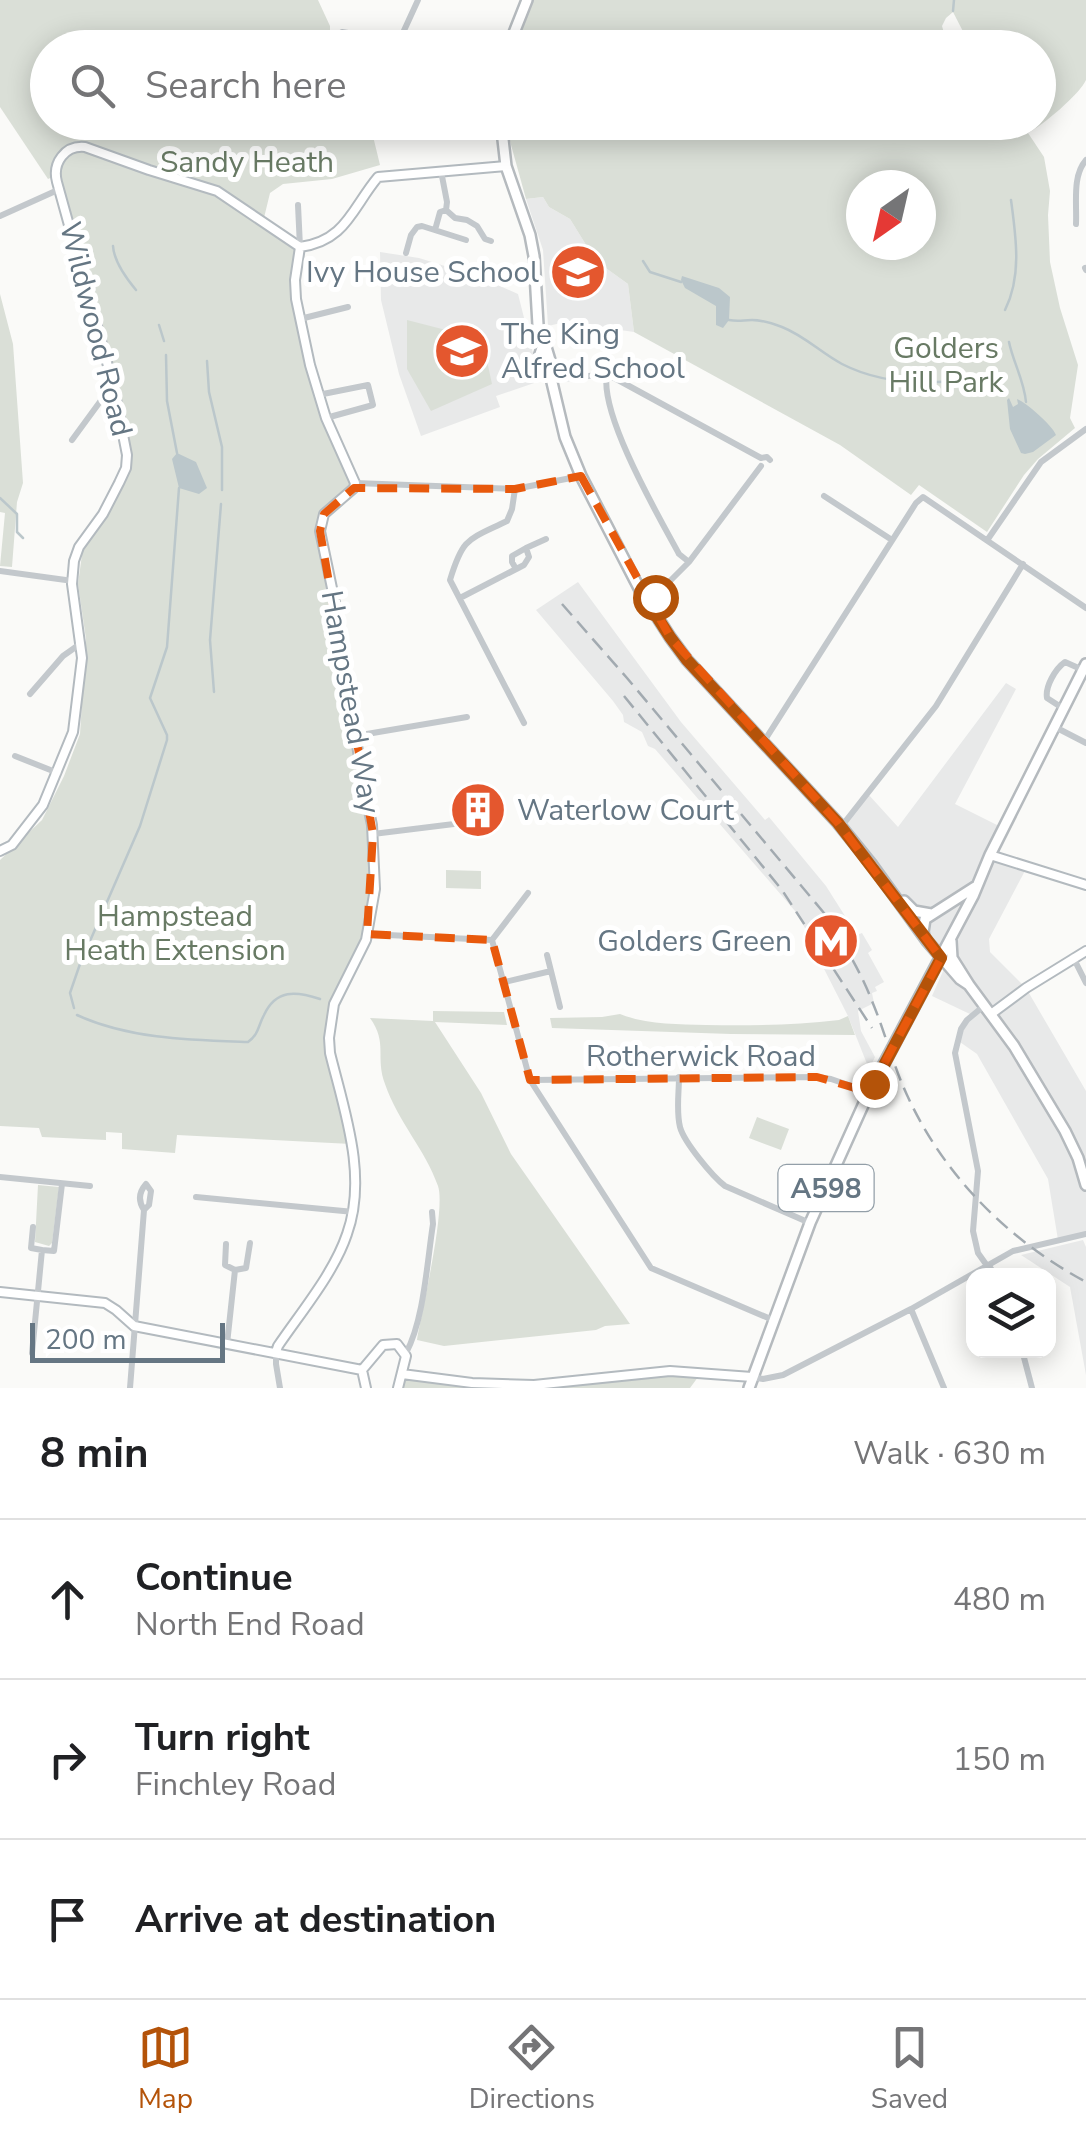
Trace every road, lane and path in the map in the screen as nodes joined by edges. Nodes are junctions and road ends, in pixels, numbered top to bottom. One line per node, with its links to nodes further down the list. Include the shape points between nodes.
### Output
1 (418, 0): 3 (street)
2 (527, 0): 4 (main road)
3 (404, 30)
4 (515, 30)
5 (503, 140): 7 (main road)
6 (1086, 160): 13 (street, via 1077,176)
7 (506, 164): 8 (street); 22 (main road, via 532,246 538,324)
8 (441, 170): 11 (street); 17 (street, via 378,177 344,228)
9 (60, 189): 12 (street); 17 (street, Wildwood Road, via 58,162 76,146 86,147 217,191); 23 (street, Wildwood Road)
10 (298, 205): 17 (street)
11 (446, 210): 14 (street); 16 (street)
12 (0, 216)
13 (1076, 224)
14 (434, 230): 15 (street); 18 (street, via 416,227)
15 (466, 240)
16 (491, 241)
17 (300, 247): 20 (street)
18 (406, 252)
19 (348, 307): 20 (street)
20 (300, 318): 24 (street)
21 (607, 374): 22 (street); 29 (street); 38 (street, via 614,420 632,465)
22 (551, 377): 30 (main road)
23 (113, 384): 27 (street); 42 (street, Wildwood Road, via 126,468 79,547)
24 (318, 394): 25 (street); 25 (street, via 368,385 373,405)
25 (326, 418): 31 (street)
26 (1084, 434): 35 (street, via 1041,462)
27 (72, 440)
28 (770, 460): 29 (street)
29 (760, 462): 38 (street)
30 (580, 476): 32 (street); 44 (main road)
31 (355, 483): 32 (street); 53 (street, Hampstead Way, via 324,514 320,532)
32 (515, 489): 43 (street, via 507,521 462,547 450,580)
33 (824, 496): 36 (street)
34 (546, 538): 37 (street)
35 (988, 539): 36 (street, via 922,497); 39 (street)
36 (892, 540): 55 (street)
37 (526, 548): 40 (street, via 530,557); 40 (street, via 512,556)
38 (689, 562): 44 (street)
39 (1022, 564): 45 (street); 59 (street, via 936,706)
40 (516, 569): 43 (street)
41 (0, 571): 42 (street)
42 (73, 581): 46 (street, Wildwood Road)
43 (460, 598): 51 (street)
44 (648, 603): 55 (main road, via 687,660)
45 (1086, 608)
46 (80, 644): 48 (street); 57 (street, Wildwood Road, via 76,722)
47 (1085, 667): 49 (main road, A598); 49 (street, via 1065,662 1052,679 1048,698)
48 (30, 694)
49 (1064, 708): 52 (main road, A598)
50 (467, 717): 53 (street)
51 (524, 723)
52 (1055, 727): 54 (street); 62 (main road, A598)
53 (355, 736): 60 (street, Hampstead Way)
54 (1086, 743)
55 (763, 744): 59 (main road)
56 (15, 756): 57 (street)
57 (58, 774): 61 (street, Wildwood Road, via 27,828)
58 (462, 823): 60 (street)
59 (841, 827): 63 (main road)
60 (373, 834): 70 (street, Hampstead Way, via 375,889)
61 (0, 850)
62 (990, 855): 64 (street); 65 (main road, A598)
63 (872, 865): 68 (main road, via 914,911); 73 (main road)
64 (1086, 885)
65 (975, 886): 67 (main road, A598); 69 (main road, A598)
66 (528, 893): 72 (street)
67 (943, 909): 68 (main road, A598); 69 (main road, via 952,910)
68 (931, 914): 73 (main road, via 923,924)
69 (957, 924): 71 (main road, A598)
70 (367, 934): 72 (street); 93 (street, Hampstead Way, via 336,999 328,1038 352,1144)
71 (951, 936): 73 (main road); 77 (main road, A598); 81 (main road, via 952,958)
72 (492, 940): 79 (street)
73 (926, 941): 77 (main road)
74 (1086, 951): 76 (street)
75 (547, 955): 78 (street)
76 (1072, 957): 80 (street); 83 (street)
77 (941, 958): 81 (main road); 86 (main road, A598)
78 (552, 971): 79 (street); 82 (street)
79 (505, 982): 85 (street)
80 (1086, 982)
81 (969, 986): 83 (main road)
82 (560, 1007)
83 (988, 1010): 89 (main road, via 1065,1131); 101 (street, via 967,1020 955,1053 978,1171 973,1231)
84 (680, 1077): 85 (street, Rotherwick Road); 86 (street, Rotherwick Road, via 817,1077); 95 (street, via 681,1131 716,1179)
85 (530, 1080): 106 (street, via 651,1268)
86 (869, 1092): 95 (main road, A598)
87 (0, 1178): 88 (street)
88 (62, 1184): 90 (street); 100 (street, via 54,1251)
89 (1086, 1185)
90 (90, 1186)
91 (196, 1197): 93 (street)
92 (144, 1210): 107 (street)
93 (354, 1212): 109 (street, Hampstead Way, via 333,1264)
94 (432, 1212): 111 (street)
95 (810, 1224): 106 (main road, A598)
96 (32, 1227): 100 (street, via 31,1248)
97 (1086, 1234): 101 (street, via 1019,1249)
98 (250, 1242): 102 (street, via 246,1268)
99 (226, 1244): 102 (street, via 225,1265)
100 (42, 1250): 104 (street)
101 (988, 1266): 105 (street)
102 (235, 1270): 108 (street)
103 (0, 1292): 104 (street)
104 (36, 1295): 107 (street, via 105,1303); 110 (street)
105 (911, 1309): 115 (street, via 783,1375); 120 (street)
106 (774, 1320): 115 (main road, A598)
107 (134, 1326): 108 (street); 116 (street)
108 (227, 1344): 109 (street)
109 (276, 1352): 113 (street); 117 (street)
110 (32, 1353)
111 (406, 1353): 113 (street, via 398,1344 383,1345); 114 (street)
112 (1024, 1358): 121 (street)
113 (362, 1370): 118 (street)
114 (402, 1374): 115 (street, via 534,1385 670,1371); 119 (street)
115 (751, 1383)
116 (130, 1388)
117 (280, 1388)
118 (366, 1388)
119 (398, 1388)
120 (944, 1388)
121 (1032, 1388)

